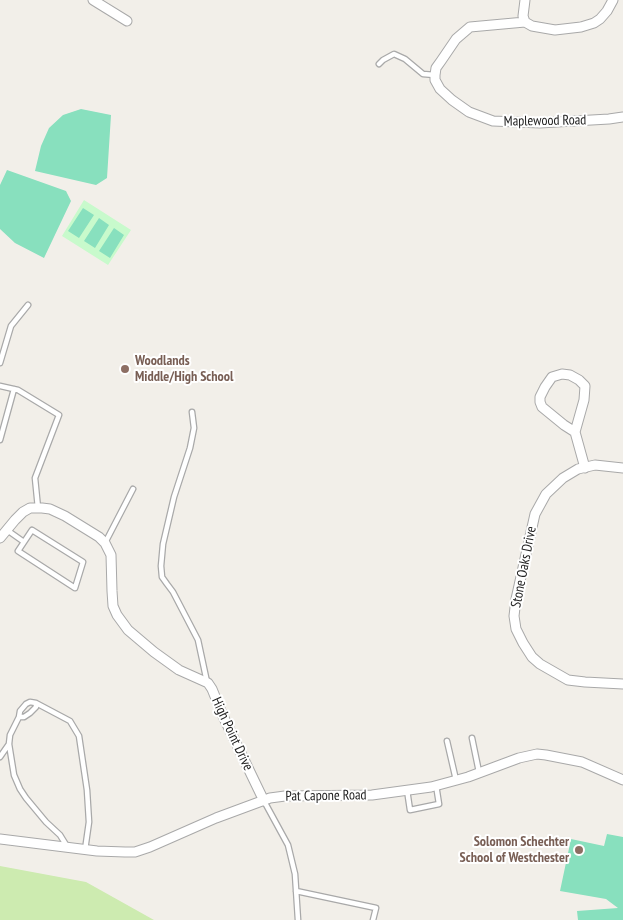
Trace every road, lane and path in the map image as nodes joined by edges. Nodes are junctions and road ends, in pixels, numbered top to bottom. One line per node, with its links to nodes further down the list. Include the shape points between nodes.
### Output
1 (93, 0): 4 (street)
2 (525, 0): 5 (street)
3 (613, 0): 5 (street, via 600,19 581,27 555,30)
4 (127, 21)
5 (525, 22): 7 (street, via 470,27 456,39 440,61)
6 (379, 64): 7 (lane, via 394,54 423,74)
7 (435, 75): 8 (street, Maplewood Road, via 440,89 452,100 469,112 494,121 540,123)
8 (623, 117)
9 (28, 305): 10 (lane, via 11,326)
10 (0, 363)
11 (0, 386): 12 (lane)
12 (14, 389): 15 (lane); 19 (lane, via 59,415 35,478)
13 (192, 412): 24 (lane, via 194,428 190,448 174,497 161,566 162,577 198,640)
14 (575, 432): 14 (street, via 542,407 540,397 552,377 570,375 585,386); 16 (street)
15 (0, 440)
16 (586, 468): 17 (street, Stone Oaks Drive, via 596,465); 25 (street, Stone Oaks Drive, via 563,478 546,494 535,514 516,598 516,629 532,656 560,676 568,680)
17 (623, 468)
18 (133, 489): 23 (lane)
19 (38, 508): 20 (street, via 23,512); 23 (street, via 65,516)
20 (7, 530): 21 (street); 22 (lane)
21 (0, 538)
22 (24, 542): 22 (lane, via 32,530 83,562 75,588 18,551)
23 (105, 543): 24 (street, High Point Drive, via 111,555 113,606 117,615 128,630 154,652 179,670)
24 (208, 684): 37 (street, High Point Drive)
25 (623, 684)
26 (36, 703): 27 (lane, via 30,713); 27 (lane, via 26,704); 40 (lane, via 70,721 79,736 89,822)
27 (19, 717): 30 (lane)
28 (472, 738): 32 (lane)
29 (448, 741): 33 (lane)
30 (8, 744): 31 (lane); 39 (lane, via 20,789)
31 (0, 757)
32 (480, 773): 33 (street, Pat Capone Road); 34 (street, Pat Capone Road, via 537,754 582,762)
33 (456, 780): 35 (street, Pat Capone Road)
34 (623, 780)
35 (436, 785): 36 (street, Pat Capone Road); 36 (lane, via 439,804 410,810)
36 (407, 790): 37 (street, Pat Capone Road, via 372,795 285,796)
37 (264, 801): 40 (street, Pat Capone Road, via 135,852); 41 (lane, via 288,845)
38 (0, 839): 39 (street, Pat Capone Road)
39 (68, 848): 40 (street, Pat Capone Road)
40 (86, 850)
41 (296, 891): 42 (lane); 43 (lane, via 376,908)
42 (298, 920)
43 (374, 920)

